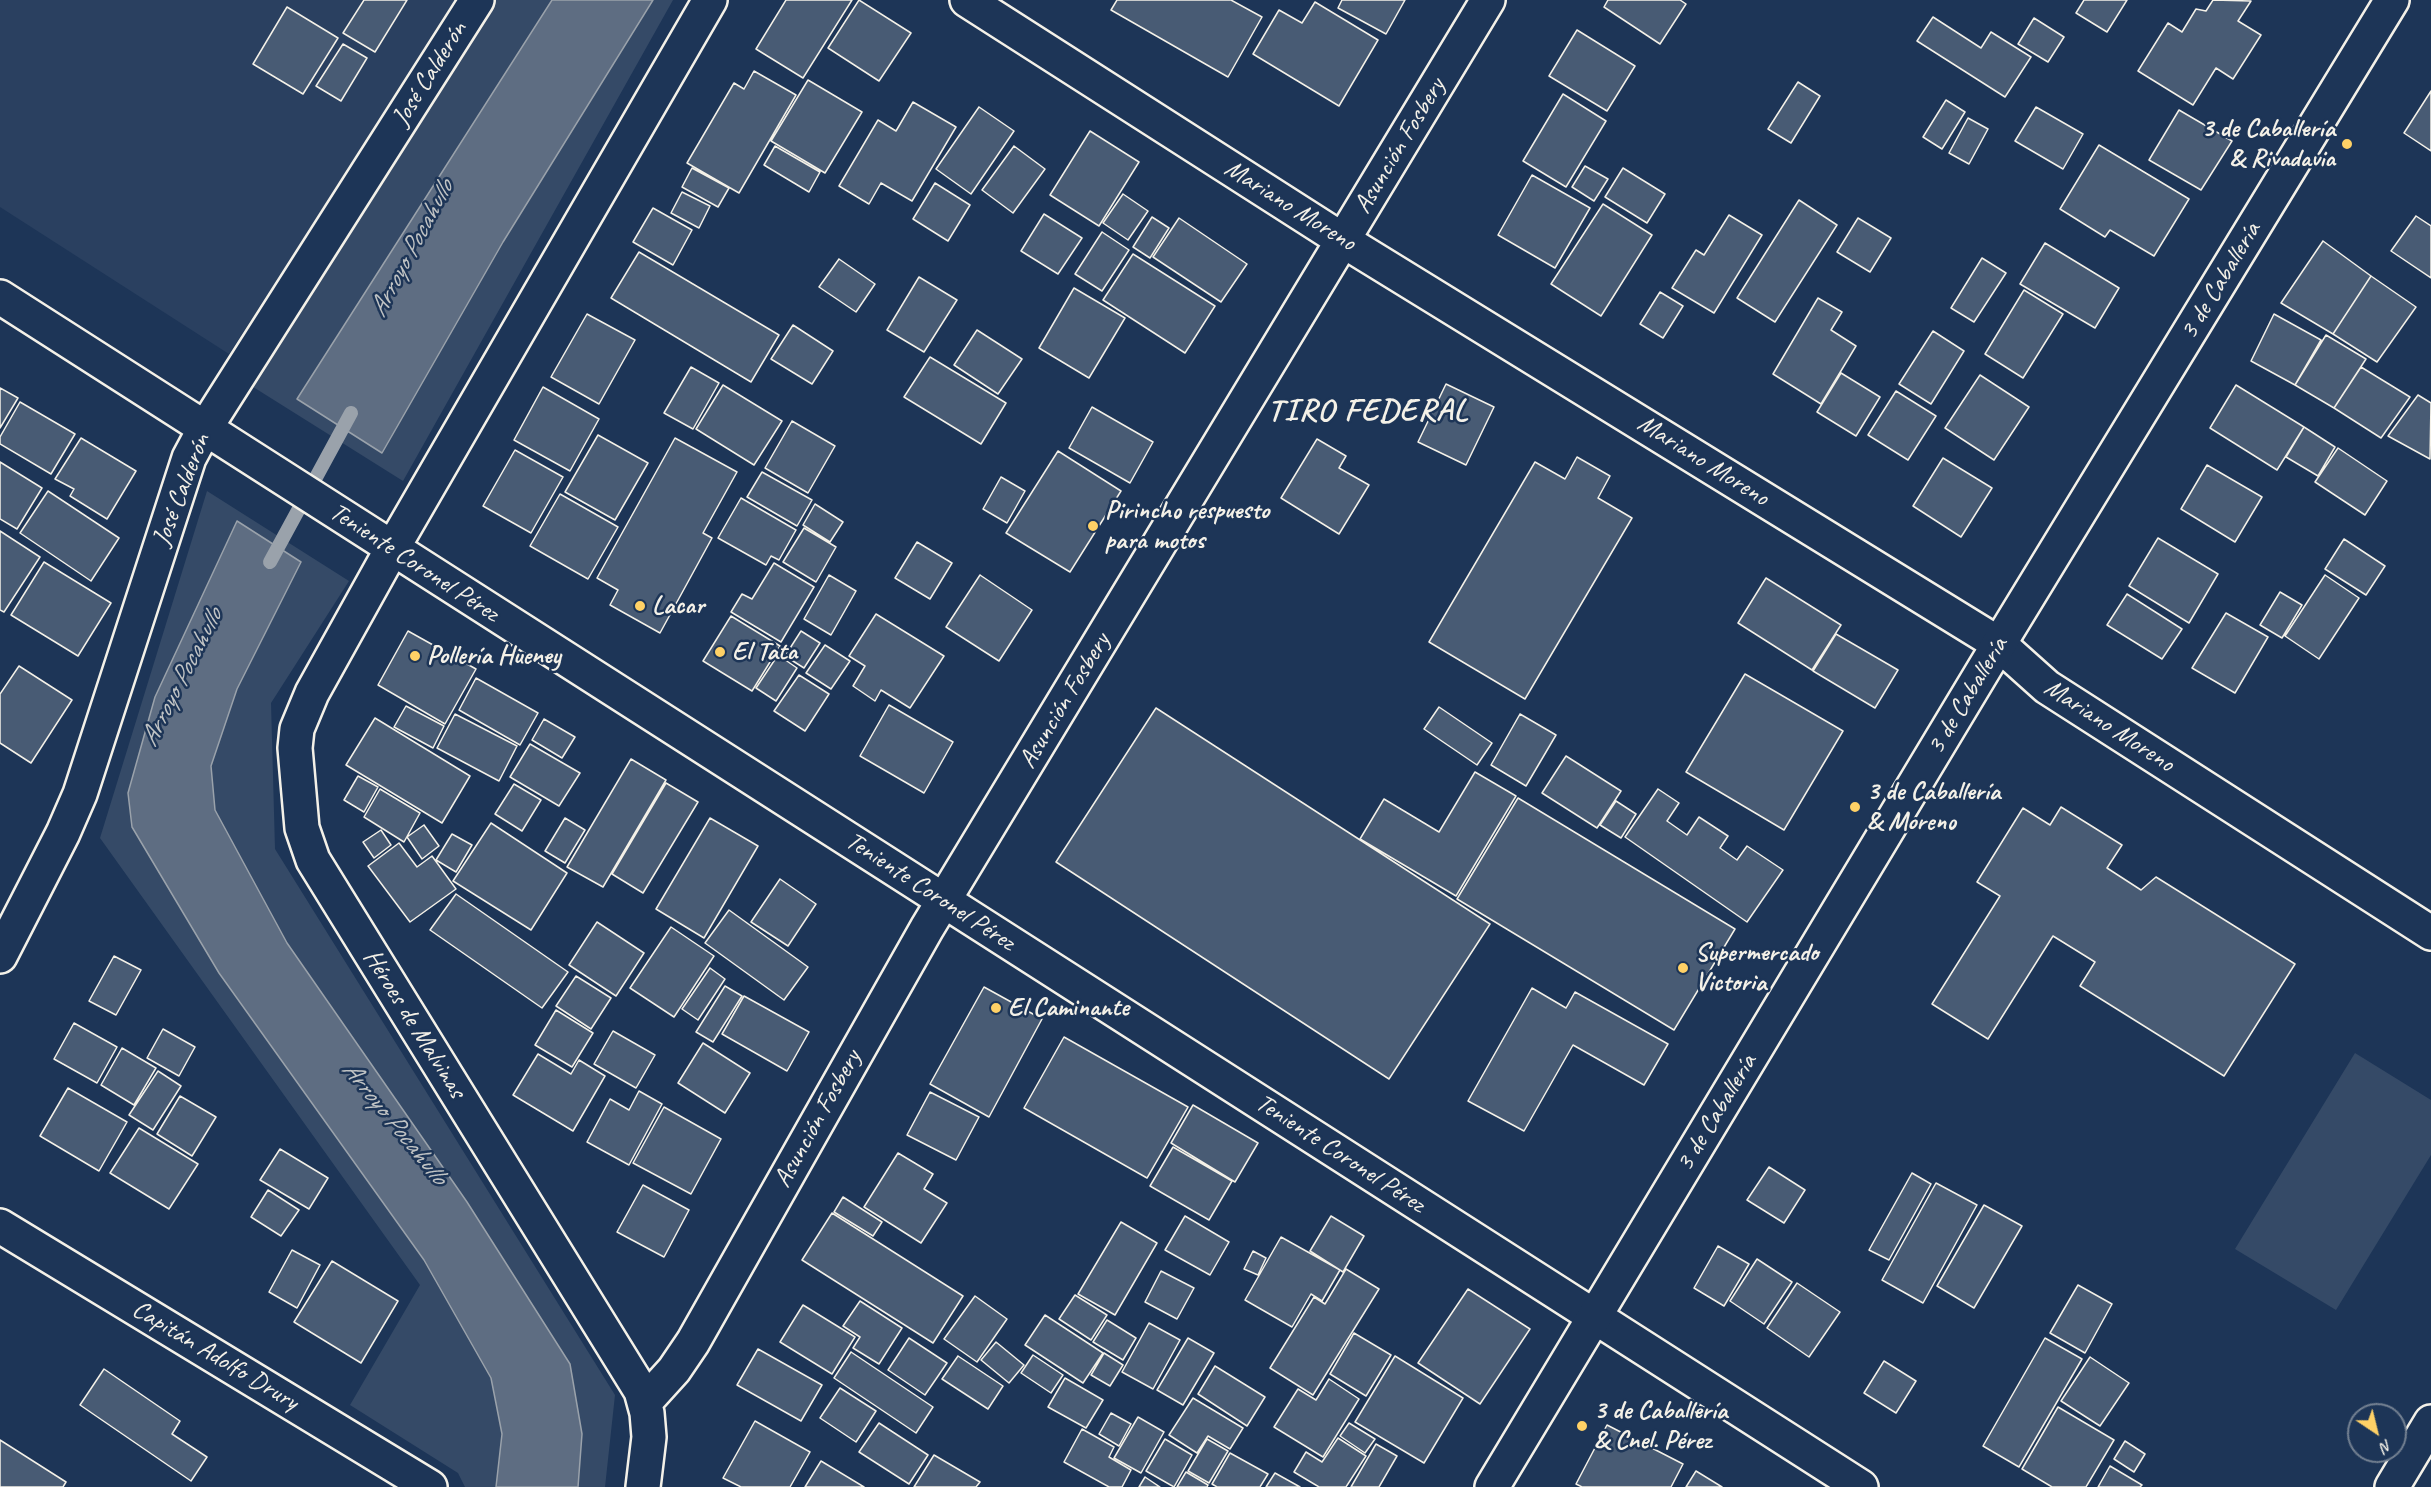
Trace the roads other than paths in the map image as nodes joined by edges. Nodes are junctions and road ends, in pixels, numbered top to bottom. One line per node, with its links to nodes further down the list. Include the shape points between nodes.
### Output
1 (477, 0): 8 (street, José Calderón)
2 (710, 0): 9 (street)
3 (967, 0): 6 (street, Mariano Moreno)
4 (1488, 0): 6 (street, Asunción Fosbery)
5 (2392, 0): 10 (street, 3 de Caballería)
6 (1344, 241): 10 (street, Mariano Moreno); 11 (street, Asunción Fosbery)
7 (0, 297): 8 (street, Teniente Coronel Pérez)
8 (204, 429): 9 (street, Teniente Coronel Pérez); 13 (street, José Calderón, via 177,490 80,794)
9 (392, 549): 11 (street, Teniente Coronel Pérez); 16 (street, Héroes de Malvinas, via 312,693 297,729 296,767 307,845 321,875 630,1369)
10 (1999, 644): 12 (street, Mariano Moreno, via 2047,687); 15 (street, 3 de Caballería)
11 (943, 901): 15 (street, Teniente Coronel Pérez); 16 (street, Asunción Fosbery, via 698,1334 674,1370)
12 (2431, 933)
13 (0, 956)
14 (0, 1226): 18 (street, Capitán Adolfo Drury)
15 (1594, 1317): 20 (street, 3 de Caballería); 21 (street, Teniente Coronel Pérez)
16 (645, 1402): 19 (street, Héroes de Malvinas, via 649,1437)
17 (2431, 1422): 22 (street)
18 (430, 1487)
19 (643, 1487)
20 (1492, 1487)
21 (1861, 1487)
22 (2392, 1487)

